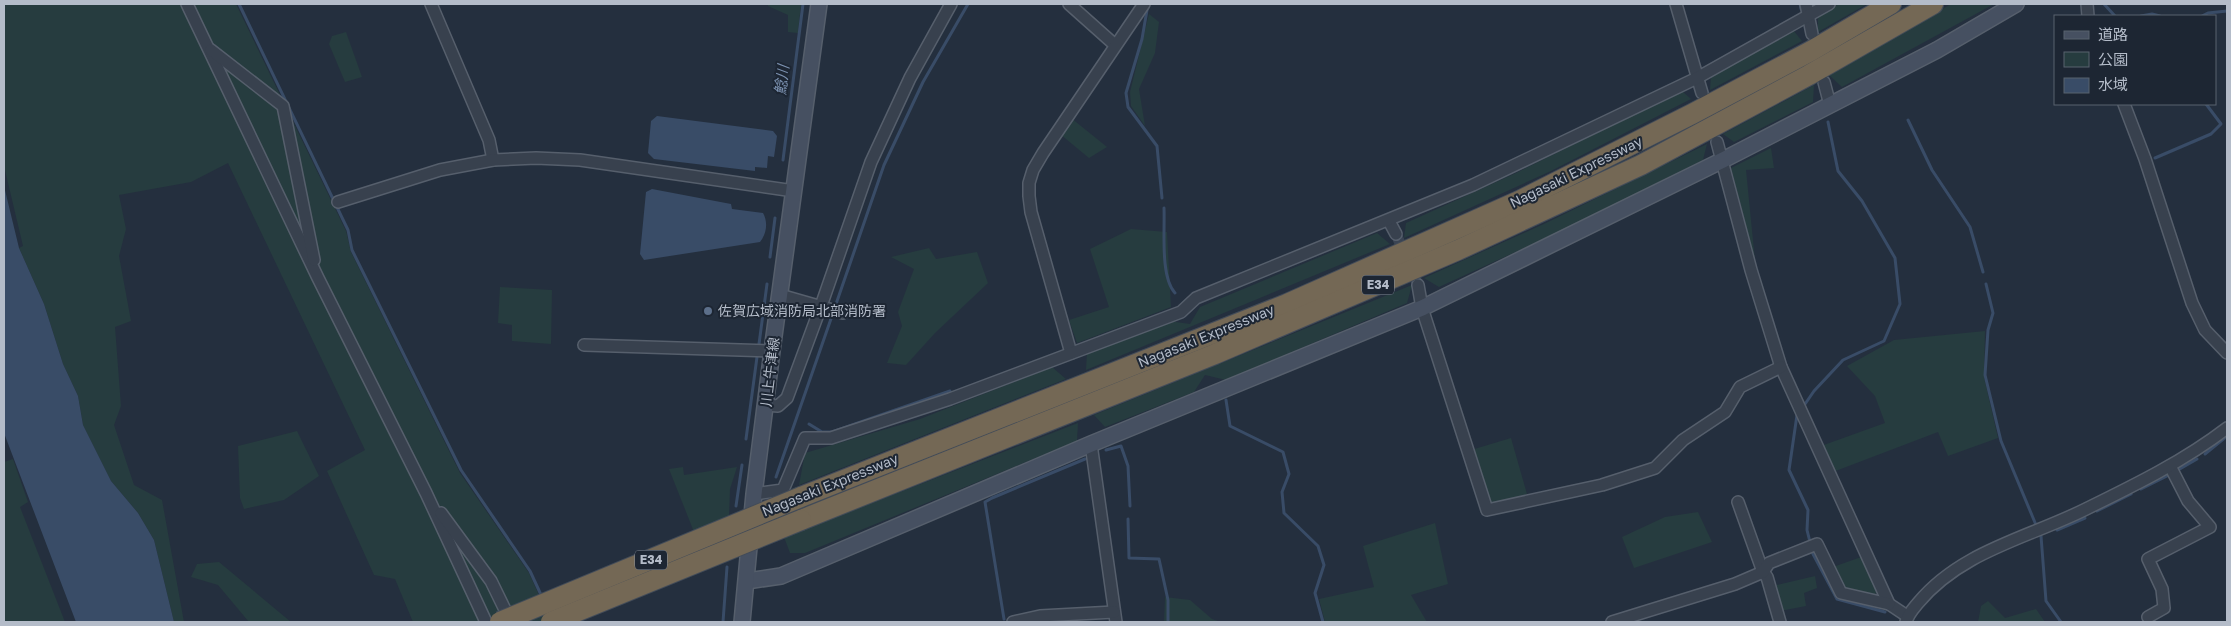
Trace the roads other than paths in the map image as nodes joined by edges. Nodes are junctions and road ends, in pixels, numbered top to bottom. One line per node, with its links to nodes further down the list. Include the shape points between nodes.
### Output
1 (188, 4): 16 (street)
2 (431, 4): 23 (street, via 489,140)
3 (819, 4): 25 (street, 川上牛津線)
4 (950, 4): 32 (street, via 910,78 871,162)
5 (1070, 4): 15 (street)
6 (1144, 4): 15 (street)
7 (1676, 4): 17 (street)
8 (1806, 4): 13 (street)
9 (1829, 4): 13 (street)
10 (1891, 4): 54 (highway, Nagasaki Expressway / E34, bridge, via 1700,110 1519,201 1287,304 801,497)
11 (1933, 4): 56 (highway, Nagasaki Expressway / E34, bridge, via 1641,165 1458,250 1215,354)
12 (2016, 4): 20 (street, via 1937,50)
13 (1808, 16): 14 (street); 17 (street)
14 (1812, 34)
15 (1116, 45): 37 (street, via 1042,153 1029,183 1031,212)
16 (208, 47): 29 (street); 29 (street, via 283,106)
17 (1697, 78): 19 (street); 27 (street, via 1473,185)
18 (1824, 82): 20 (street)
19 (1702, 92)
20 (1830, 104): 24 (street)
21 (2124, 105): 38 (street, via 2192,303 2205,330)
22 (1717, 142): 24 (street)
23 (493, 160): 25 (street, via 580,160); 26 (street, via 440,170)
24 (1723, 160): 33 (street); 39 (street, via 1751,270)
25 (794, 192): 31 (street, 川上牛津線)
26 (338, 202)
27 (1389, 221): 28 (street); 37 (street, via 1196,298 1181,312)
28 (1396, 234)
29 (318, 278): 44 (street)
30 (1418, 285): 33 (street)
31 (780, 295): 32 (street); 36 (street, 川上牛津線)
32 (821, 306): 34 (street); 40 (street, via 787,398 778,406)
33 (1422, 308): 39 (street, via 1487,510 1602,485 1655,468 1683,440 1725,412 1740,387); 42 (street)
34 (843, 313)
35 (584, 345): 36 (street)
36 (772, 351): 40 (street, 川上牛津線)
37 (1071, 353): 45 (street, via 950,399 831,438 804,438 783,490)
38 (2227, 353)
39 (1781, 367): 49 (street)
40 (765, 405): 45 (street, 川上牛津線)
41 (2227, 428): 43 (street)
42 (1091, 444): 48 (street, via 781,576); 50 (street)
43 (2170, 466): 51 (street, via 2188,501 2210,527 2148,559 2162,589 2164,608); 52 (street, via 2084,510 1976,556 1928,592)
44 (426, 493): 53 (street); 55 (street, via 491,581)
45 (754, 494): 48 (street, 川上牛津線)
46 (1738, 502): 47 (street)
47 (1763, 572): 49 (street, via 1769,563 1812,546 1841,593); 59 (street, via 1735,584); 60 (street)
48 (747, 581): 57 (street, 川上牛津線)
49 (1889, 604): 52 (street)
50 (1115, 617): 58 (street, via 1040,616)
51 (2148, 617)
52 (1907, 619)
53 (486, 622)
54 (500, 622)
55 (511, 622)
56 (551, 622)
57 (742, 622)
58 (1013, 622)
59 (1612, 622)
60 (1780, 622)

